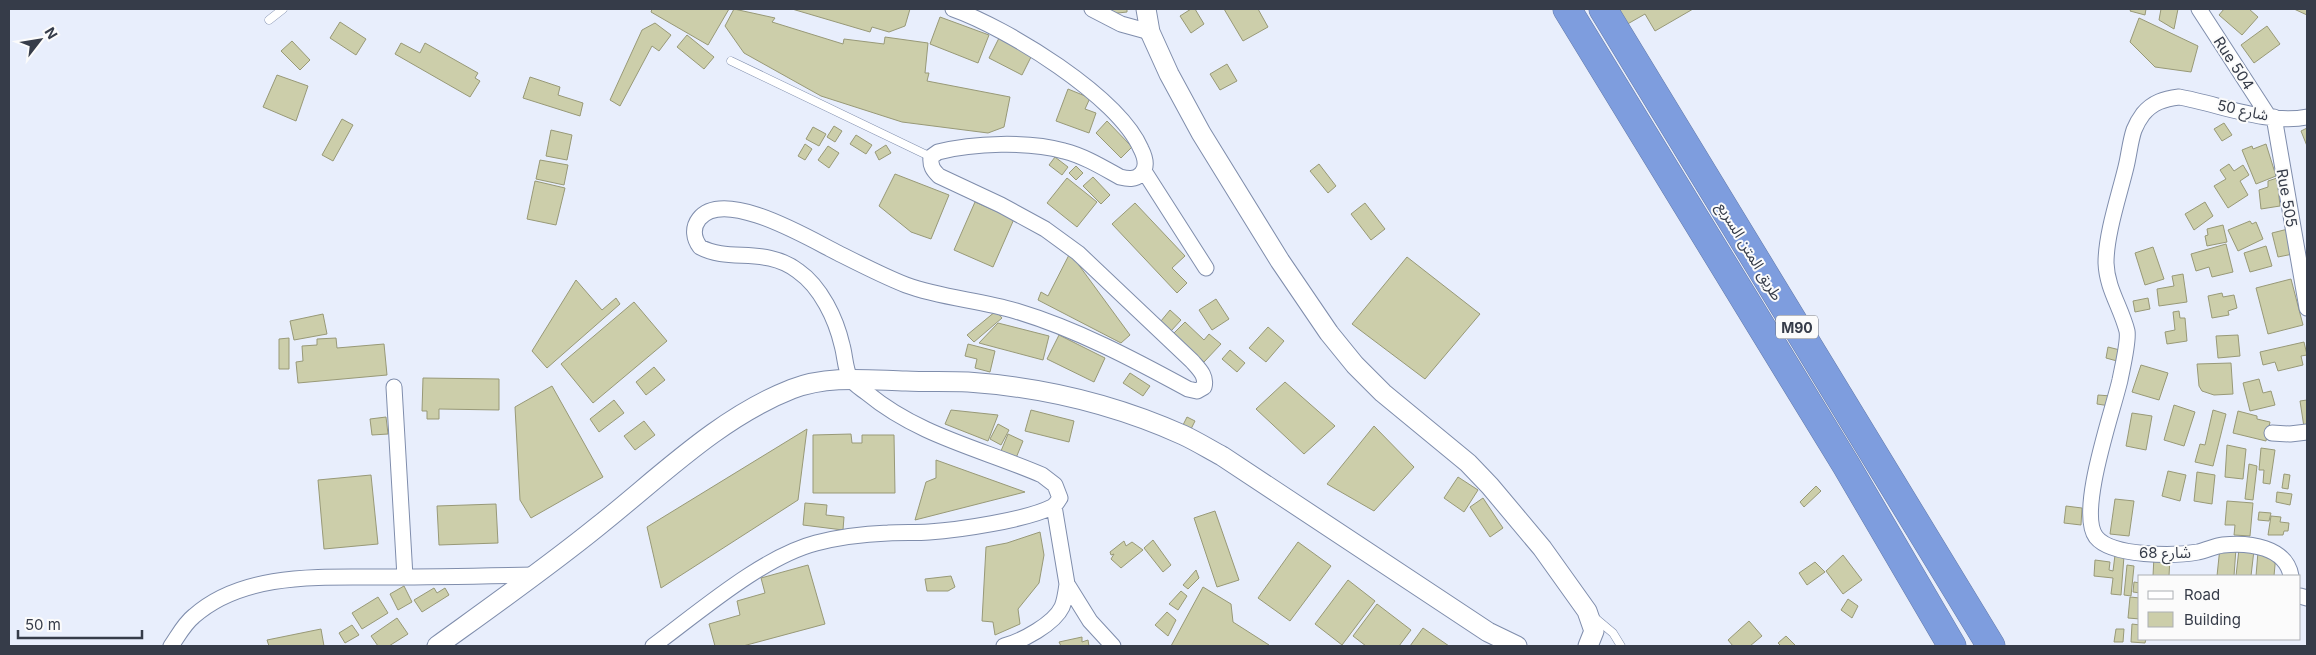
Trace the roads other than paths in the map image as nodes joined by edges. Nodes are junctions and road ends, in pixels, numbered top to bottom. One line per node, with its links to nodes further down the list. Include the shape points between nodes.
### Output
1 (283, 9): 8 (lane)
2 (953, 9): 15 (street, via 1032,48 1103,101 1137,141 1146,163)
3 (1092, 9): 9 (street, via 1121,24)
4 (1146, 9): 9 (street)
5 (1567, 9): 36 (highway, طريق المتن السريع / M90, via 1846,465)
6 (1603, 9): 37 (highway, طريق المتن السريع / M90)
7 (2199, 9): 12 (street, Rue 504)
8 (269, 20)
9 (1150, 32): 27 (street, via 1201,133 1328,333 1383,393 1468,463 1490,486 1542,548)
10 (731, 61): 14 (lane)
11 (2179, 97): 12 (street, شارع 50); 24 (street, شارع 68, via 2165,98 2152,104 2142,115 2134,131 2110,235 2106,262 2109,286 2127,333 2120,380 2097,458 2090,527 2096,538 2116,550 2172,554 2198,552 2223,545 2249,545 2279,554 2290,568)
12 (2272, 117): 13 (street, شارع 50); 17 (street, Rue 505)
13 (2307, 117)
14 (931, 157): 15 (street, via 948,149 1027,146 1064,151 1120,177 1138,178); 18 (street, via 930,163 939,176 1045,229 1078,253 1192,361 1201,371 1204,387 1198,391 1188,389 1129,357 1041,319 907,285 768,219 729,209 712,211 700,217 694,230 700,247 716,253 760,255 780,261 804,276 829,310 839,331)
15 (1144, 171): 16 (street)
16 (1206, 268)
17 (2307, 308)
18 (850, 379): 22 (street, via 912,424 1042,475 1058,492 1060,498); 23 (street, via 814,382 793,389 722,426); 33 (street, via 969,382 1025,389 1078,399 1183,435 1222,456 1488,632)
19 (394, 387): 25 (street)
20 (2307, 432): 21 (street)
21 (2272, 433)
22 (1054, 506): 26 (street); 30 (street, via 961,528 815,543 756,572)
23 (535, 575): 25 (street); 29 (street)
24 (2291, 575)
25 (405, 577): 28 (street, via 293,579 260,584 232,594 194,616)
26 (1067, 584): 31 (street, via 1062,607 1054,618 1019,641); 32 (street, via 1090,621)
27 (1588, 612): 34 (street, via 1594,631); 35 (lane, via 1613,633)
28 (171, 646)
29 (437, 646)
30 (653, 646)
31 (1004, 646)
32 (1113, 646)
33 (1517, 646)
34 (1588, 646)
35 (1621, 646)
36 (1952, 646)
37 (1991, 646)

